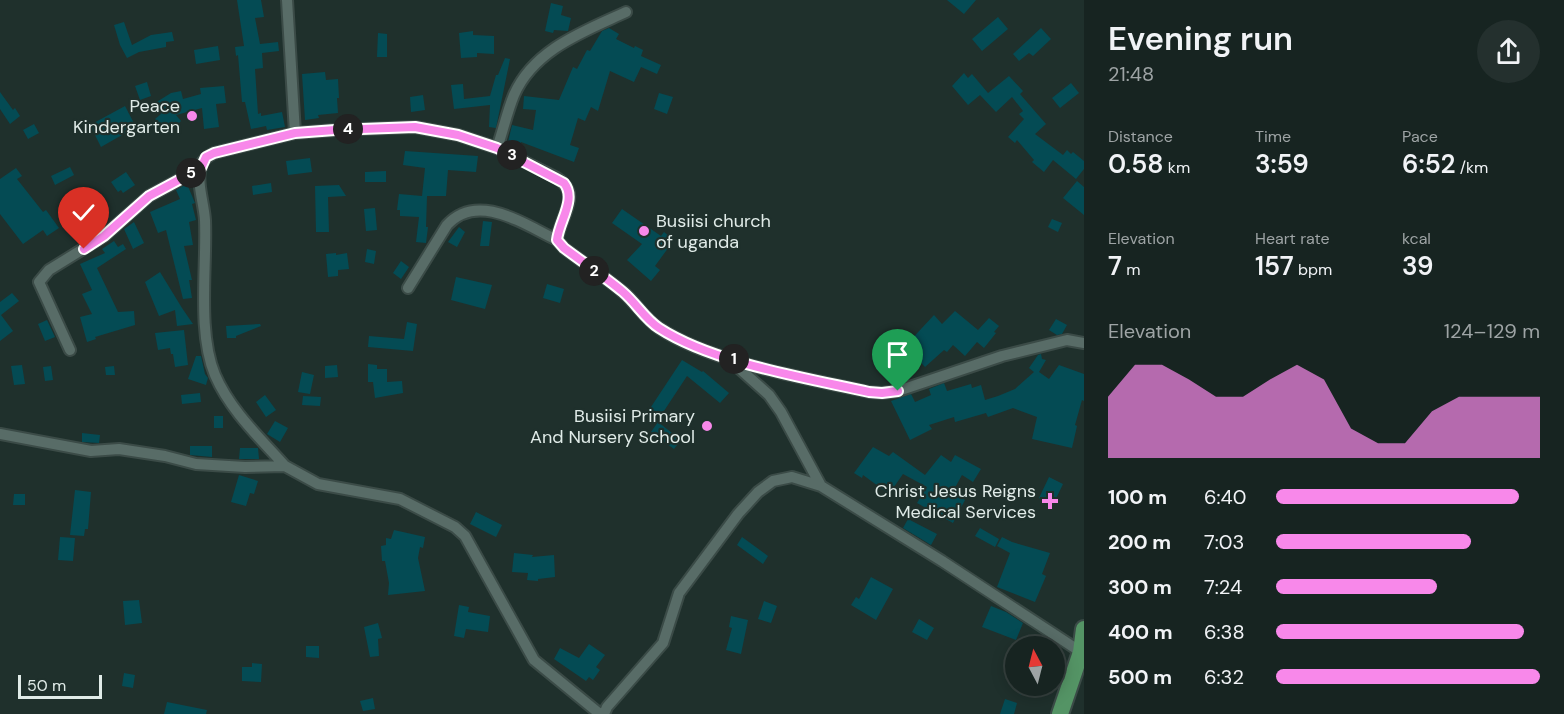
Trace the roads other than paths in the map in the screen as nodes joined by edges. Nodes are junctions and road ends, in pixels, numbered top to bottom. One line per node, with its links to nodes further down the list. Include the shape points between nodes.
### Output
1 (287, 0): 3 (street)
2 (626, 12): 4 (street, via 571,38 537,63 514,94)
3 (295, 133): 4 (street, via 415,127); 5 (street, via 214,153 206,157)
4 (497, 148): 6 (street, via 567,187 570,199)
5 (201, 168): 9 (street, via 149,196 104,236 49,270 39,282); 12 (street, via 206,338 211,365 244,419)
6 (557, 240): 7 (street, via 498,212 464,213 447,225); 10 (street, via 623,292 656,327)
7 (408, 288)
8 (1084, 343): 10 (street, via 1067,340 1002,356 882,393)
9 (70, 350)
10 (726, 357): 13 (street, via 769,395)
11 (0, 434): 12 (street, via 91,451 119,449 165,456 196,464)
12 (285, 465): 16 (street, via 318,484 400,499 455,527 469,543 534,660)
13 (820, 486): 15 (street); 16 (street, via 792,477 773,481 758,492 682,587 663,643)
14 (1084, 629): 15 (main road)
15 (1081, 652): 17 (main road)
16 (602, 714)
17 (1060, 714)

